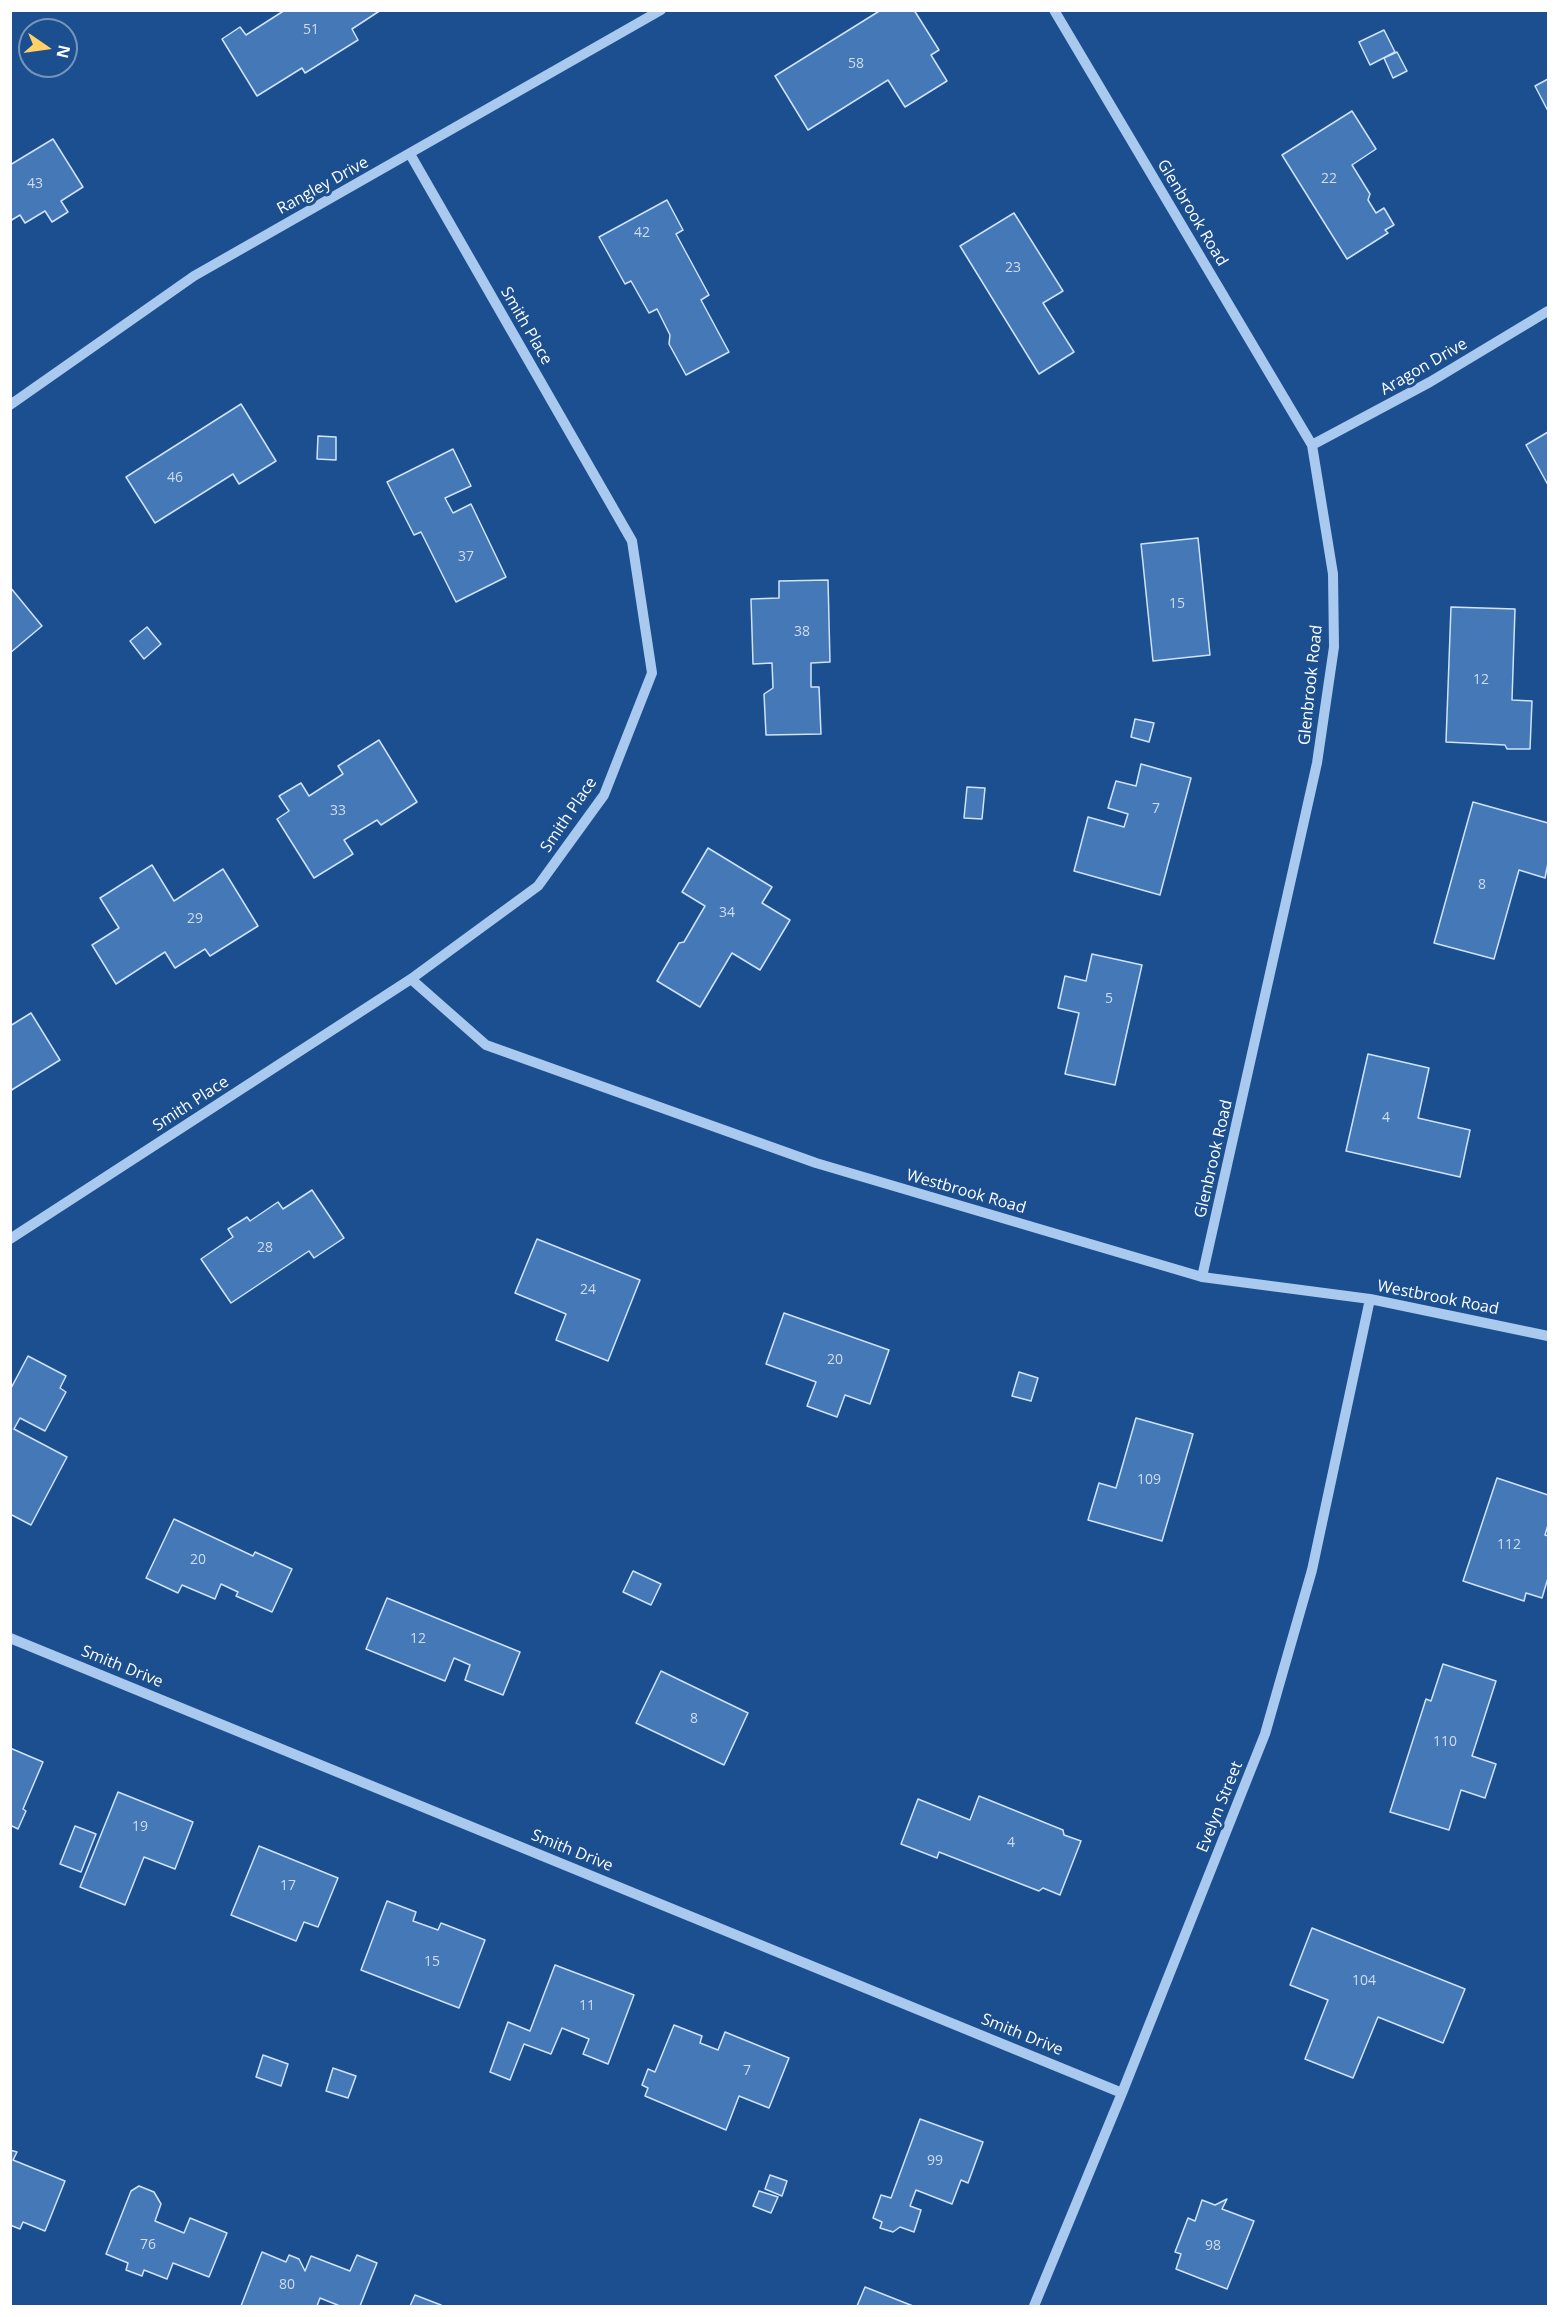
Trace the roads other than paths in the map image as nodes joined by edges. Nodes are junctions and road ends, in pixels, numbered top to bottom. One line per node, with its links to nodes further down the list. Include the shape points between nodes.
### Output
1 (660, 10): 3 (street, Rangley Drive)
2 (1054, 10): 6 (street, Glenbrook Road)
3 (410, 154): 5 (street, Rangley Drive, via 194,276); 7 (street, Smith Place, via 632,541 652,674 604,795 538,886)
4 (1548, 311): 6 (street, Aragon Drive, via 1430,382)
5 (10, 405)
6 (1312, 445): 9 (street, Glenbrook Road, via 1333,574 1332,659 1317,763)
7 (411, 979): 8 (street, Smith Place); 9 (street, Westbrook Road, via 486,1045 816,1163)
8 (10, 1239)
9 (1202, 1277): 10 (street, Westbrook Road)
10 (1370, 1299): 11 (street, Westbrook Road); 13 (street, Evelyn Street, via 1312,1570 1265,1734)
11 (1548, 1336)
12 (10, 1638): 13 (street, Smith Drive)
13 (1122, 2093): 14 (street, Evelyn Street)
14 (1034, 2307)

